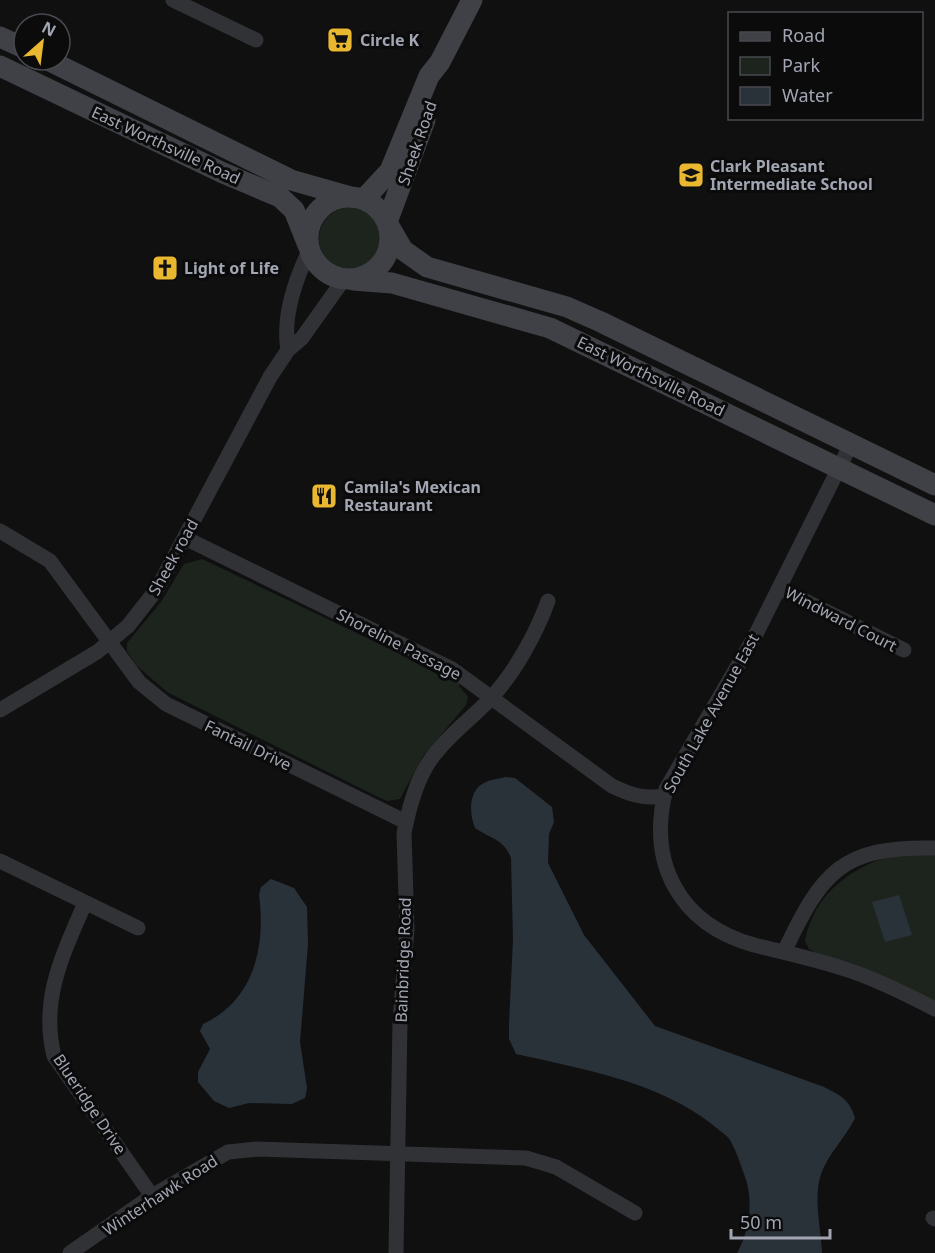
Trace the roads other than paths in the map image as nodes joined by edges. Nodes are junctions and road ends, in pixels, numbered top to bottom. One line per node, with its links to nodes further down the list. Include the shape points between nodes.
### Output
1 (472, 0): 4 (main road, Sheek Road)
2 (177, 1): 3 (street)
3 (256, 40)
4 (440, 62): 7 (main road, Sheek Road, via 429,76 390,171); 8 (main road, Sheek Road, via 439,81)
5 (0, 66): 9 (main road, East Worthsville Road, via 280,197 294,210)
6 (72, 72): 7 (main road, East Worthsville Road, via 291,180)
7 (357, 198): 8 (main road, via 374,205); 9 (main road, via 339,198 318,211 308,233)
8 (388, 224): 10 (main road, via 389,251 384,262 375,271); 12 (main road, East Worthsville Road, via 403,249 427,267 567,307)
9 (309, 247): 10 (main road, via 319,267 329,275); 11 (street, via 284,329)
10 (349, 280): 11 (street, Sheek road); 13 (main road, East Worthsville Road, via 392,283 550,328)
11 (288, 350): 17 (street, Sheek road)
12 (850, 444): 13 (street, South Lake Avenue East); 14 (main road, East Worthsville Road)
13 (839, 468): 15 (main road, East Worthsville Road); 18 (street, South Lake Avenue East)
14 (935, 485)
15 (935, 515)
16 (0, 531): 20 (street, Fantail Drive, via 50,561)
17 (184, 538): 20 (street, Sheek road, via 158,589 128,626); 22 (street, Shoreline Passage, via 452,669)
18 (779, 588): 21 (street, Windward Court); 24 (street, South Lake Avenue East)
19 (548, 601): 22 (street, Bainbridge Road, via 536,632)
20 (109, 642): 23 (street, Sheek road); 25 (street, Fantail Drive, via 139,682 166,704)
21 (903, 650)
22 (492, 697): 24 (street, Shoreline Passage, via 612,786 635,797); 25 (street, Bainbridge Road, via 431,758)
23 (0, 710)
24 (664, 796): 30 (street, South Lake Avenue East, via 660,811 661,848 668,878 685,903 726,933)
25 (406, 822): 32 (street, Bainbridge Road, via 407,929 400,1022)
26 (935, 848): 30 (street, via 871,851 839,868 812,899)
27 (0, 861): 28 (street)
28 (85, 903): 29 (street); 33 (street, Blueridge Drive, via 55,978 48,1032 54,1056)
29 (138, 928)
30 (784, 952): 31 (street, South Lake Avenue East, via 851,971)
31 (935, 1009)
32 (398, 1153): 33 (street, Winterhawk Road, via 257,1149 228,1152); 34 (street, Winterhawk Road, via 526,1158 556,1167); 36 (street, Bainbridge Road)
33 (152, 1196): 35 (street, Winterhawk Road)
34 (636, 1213)
35 (70, 1253)
36 (396, 1253)

